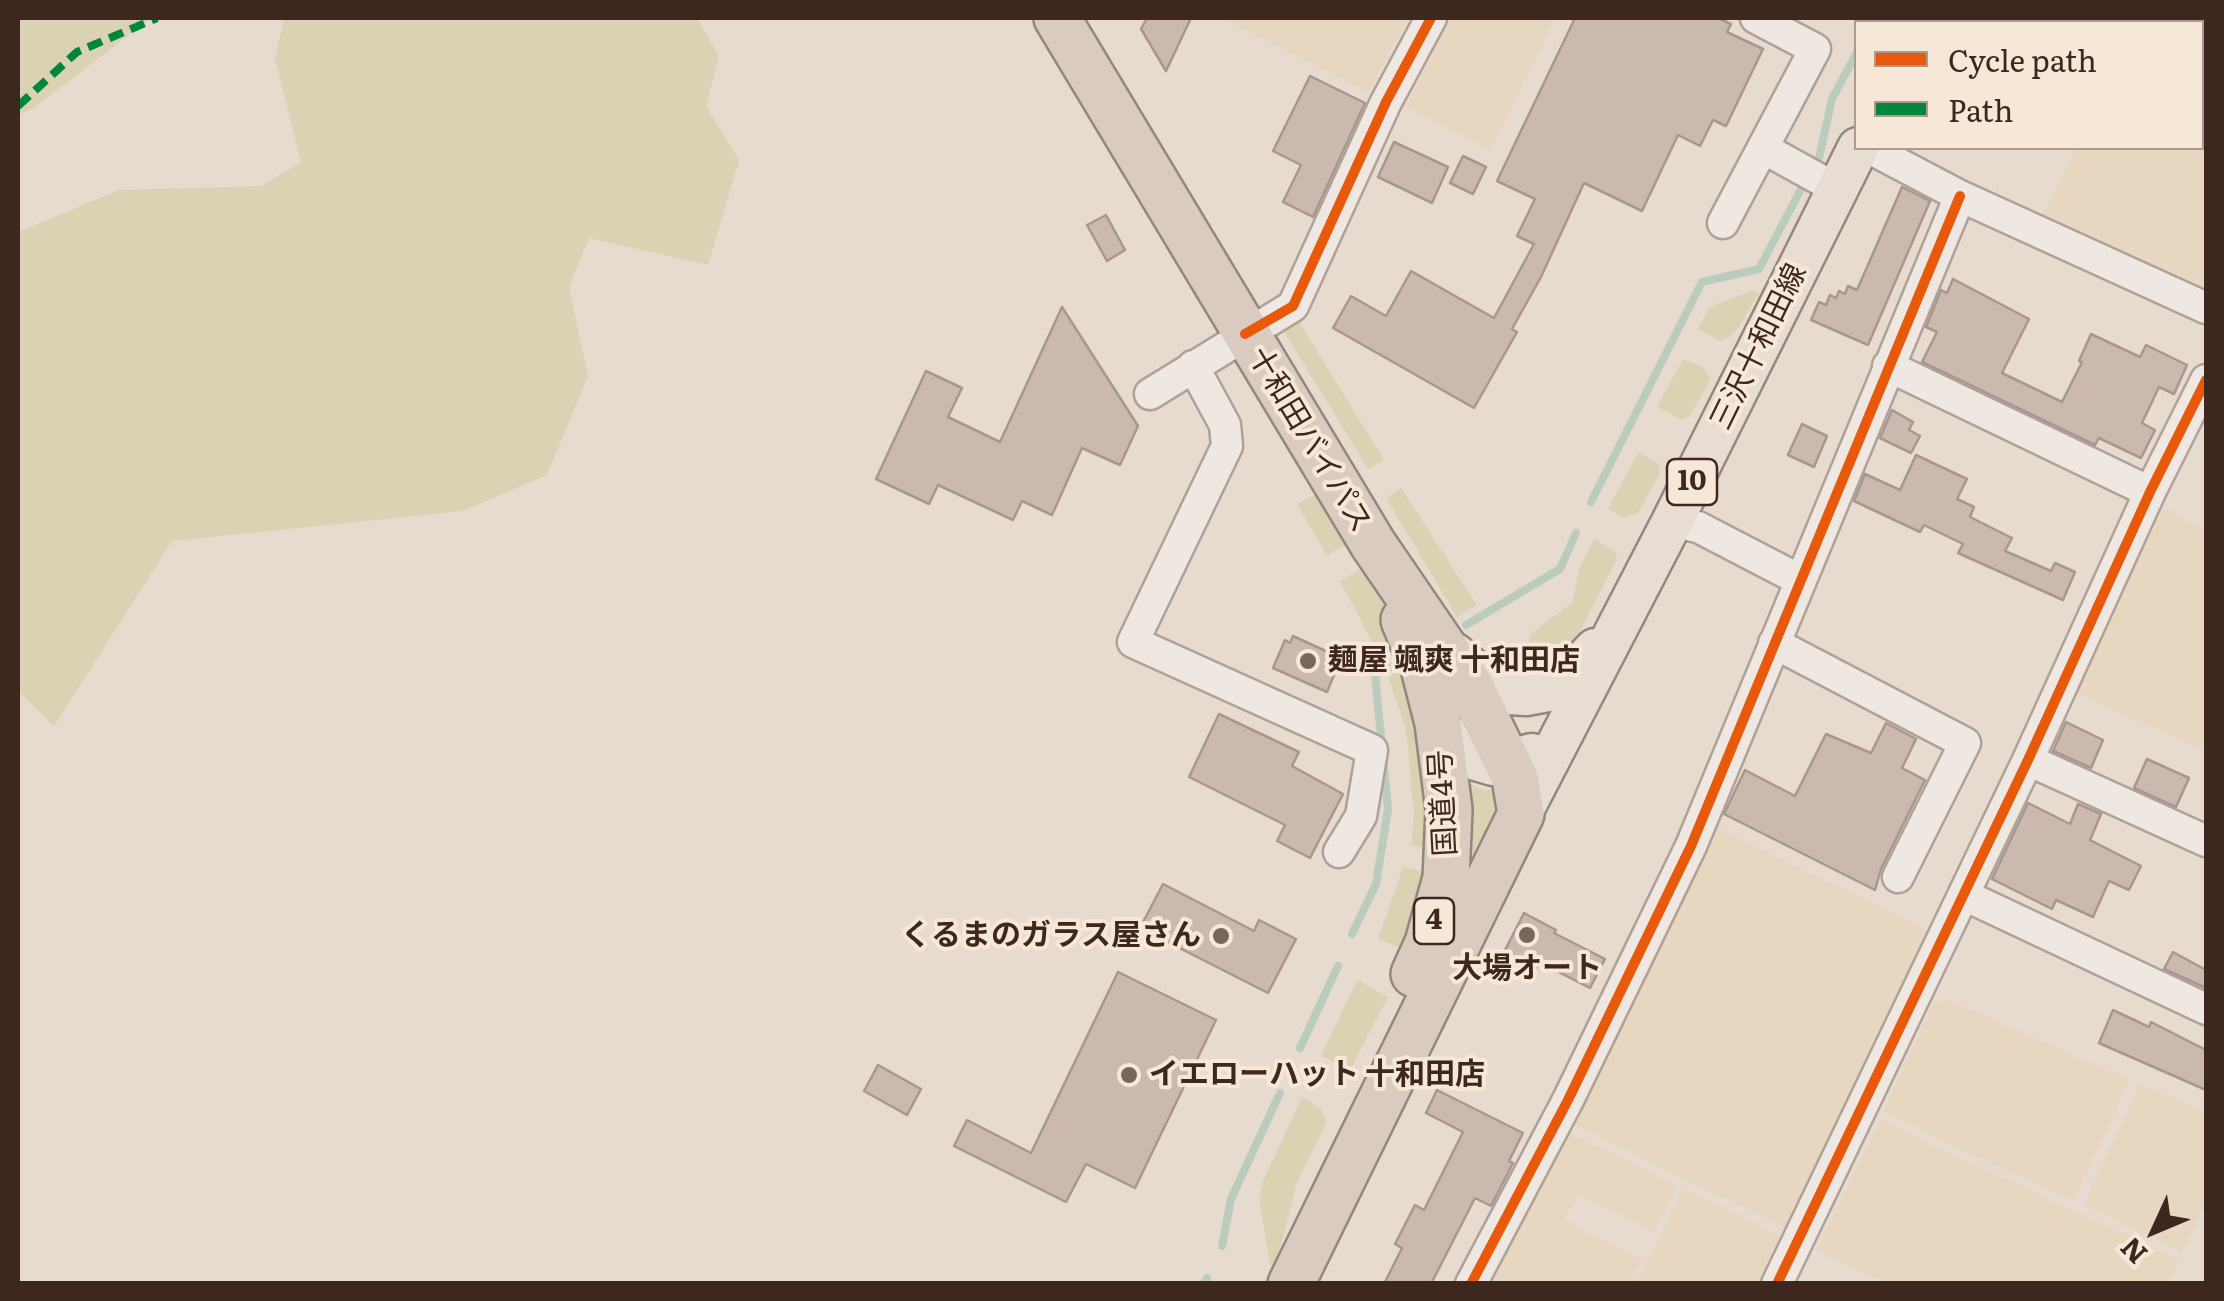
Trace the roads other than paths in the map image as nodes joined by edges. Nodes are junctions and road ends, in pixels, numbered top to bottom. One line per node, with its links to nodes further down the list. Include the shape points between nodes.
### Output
1 (1057, 18): 11 (highway, 十和田バイパス / 4)
2 (1431, 18): 11 (street, via 1293,306)
3 (1756, 18): 4 (street, via 1815,49)
4 (1763, 148): 7 (street); 9 (street)
5 (1857, 150): 7 (main road, 三沢十和田線 / 10)
6 (1873, 150): 8 (street)
7 (1838, 189): 18 (main road, 三沢十和田線 / 10)
8 (1960, 196): 10 (street); 13 (street)
9 (1723, 223)
10 (2206, 308)
11 (1245, 334): 12 (street); 19 (highway, 十和田バイパス / 4)
12 (1193, 366): 15 (street); 30 (street, via 1225,425 1227,446 1133,642 1372,750 1360,816)
13 (1888, 366): 17 (street); 20 (street)
14 (2206, 380): 16 (street)
15 (1150, 394)
16 (2199, 415): 17 (street)
17 (2150, 492): 26 (street)
18 (1672, 522): 20 (street, via 1698,527); 21 (main road, 三沢十和田線 / 10)
19 (1373, 544): 22 (highway, 十和田バイパス / 4); 24 (highway, 国道4号 / 4, via 1424,668)
20 (1800, 580): 23 (street)
21 (1624, 616): 22 (main road, 10, via 1563,683 1526,696 1492,687); 25 (main road, 三沢十和田線 / 10)
22 (1435, 633): 27 (highway, 十和田バイパス / 4)
23 (1774, 643): 31 (street, via 1965,743); 35 (street, via 1691,846)
24 (1438, 724): 27 (main road, via 1464,753 1493,765); 34 (highway, 国道4号 / 4, via 1450,810 1446,878 1428,943 1325,1169)
25 (1566, 727): 27 (main road, 10, via 1533,754); 28 (main road, 三沢十和田線 / 10)
26 (2028, 760): 29 (street); 32 (street)
27 (1508, 763): 28 (highway, 十和田バイパス / 4)
28 (1521, 814): 34 (highway, 国道4号 / 4)
29 (2206, 842)
30 (1339, 852)
31 (1898, 877)
32 (1964, 895): 33 (street); 36 (street)
33 (2206, 1010)
34 (1290, 1284)
35 (1471, 1284)
36 (1776, 1284)

